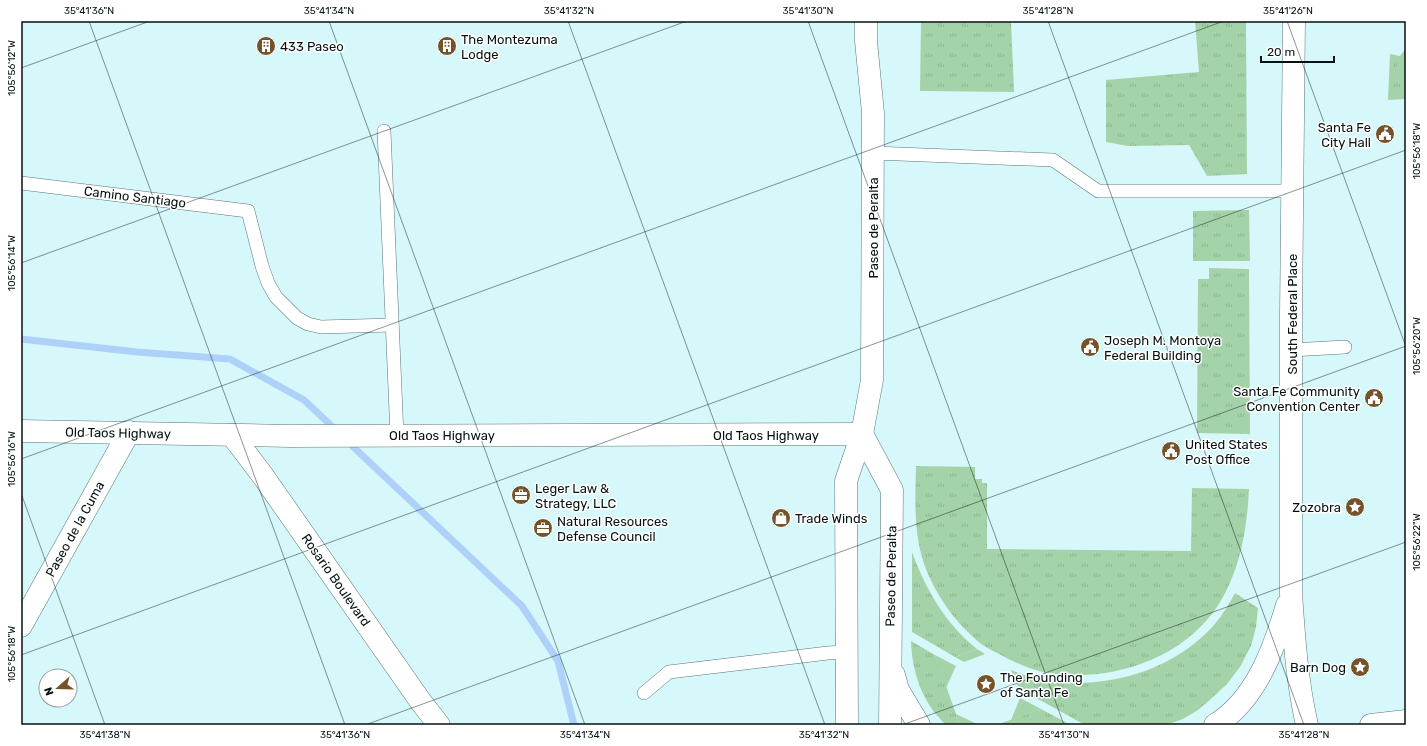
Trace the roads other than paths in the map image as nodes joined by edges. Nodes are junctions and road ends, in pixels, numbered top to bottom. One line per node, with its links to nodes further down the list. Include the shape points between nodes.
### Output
1 (866, 21): 4 (street, Paseo de Peralta)
2 (1294, 21): 6 (street, South Federal Place)
3 (384, 131): 7 (lane)
4 (874, 153): 6 (lane, via 1053,160 1098,191); 12 (street, Paseo de Peralta, via 872,380)
5 (21, 183): 7 (lane, Camino Santiago, via 248,211 268,283 276,297 297,318 321,327)
6 (1292, 191): 9 (street, South Federal Place)
7 (392, 325): 14 (lane)
8 (1345, 347): 9 (lane)
9 (1291, 350): 15 (street, South Federal Place)
10 (21, 431): 11 (street, Old Taos Highway)
11 (129, 432): 13 (street, Old Taos Highway); 16 (street, Paseo de la Cuma)
12 (862, 434): 14 (street, Old Taos Highway); 17 (street, Paseo de Peralta, via 846,481); 18 (street, Paseo de Peralta, via 892,490)
13 (232, 435): 14 (street, Old Taos Highway); 21 (street, Rosario Boulevard)
14 (391, 436)
15 (1291, 593): 25 (street, via 1276,642 1254,686 1239,704); 26 (street, South Federal Place, via 1295,646)
16 (21, 626)
17 (846, 652): 19 (lane, via 669,672); 22 (street, Paseo de Peralta)
18 (890, 656): 23 (street, Paseo de Peralta); 24 (street, via 898,690)
19 (644, 693)
20 (1406, 721): 27 (street)
21 (439, 725)
22 (847, 725)
23 (890, 725)
24 (919, 725)
25 (1215, 725)
26 (1307, 725)
27 (1371, 725)

